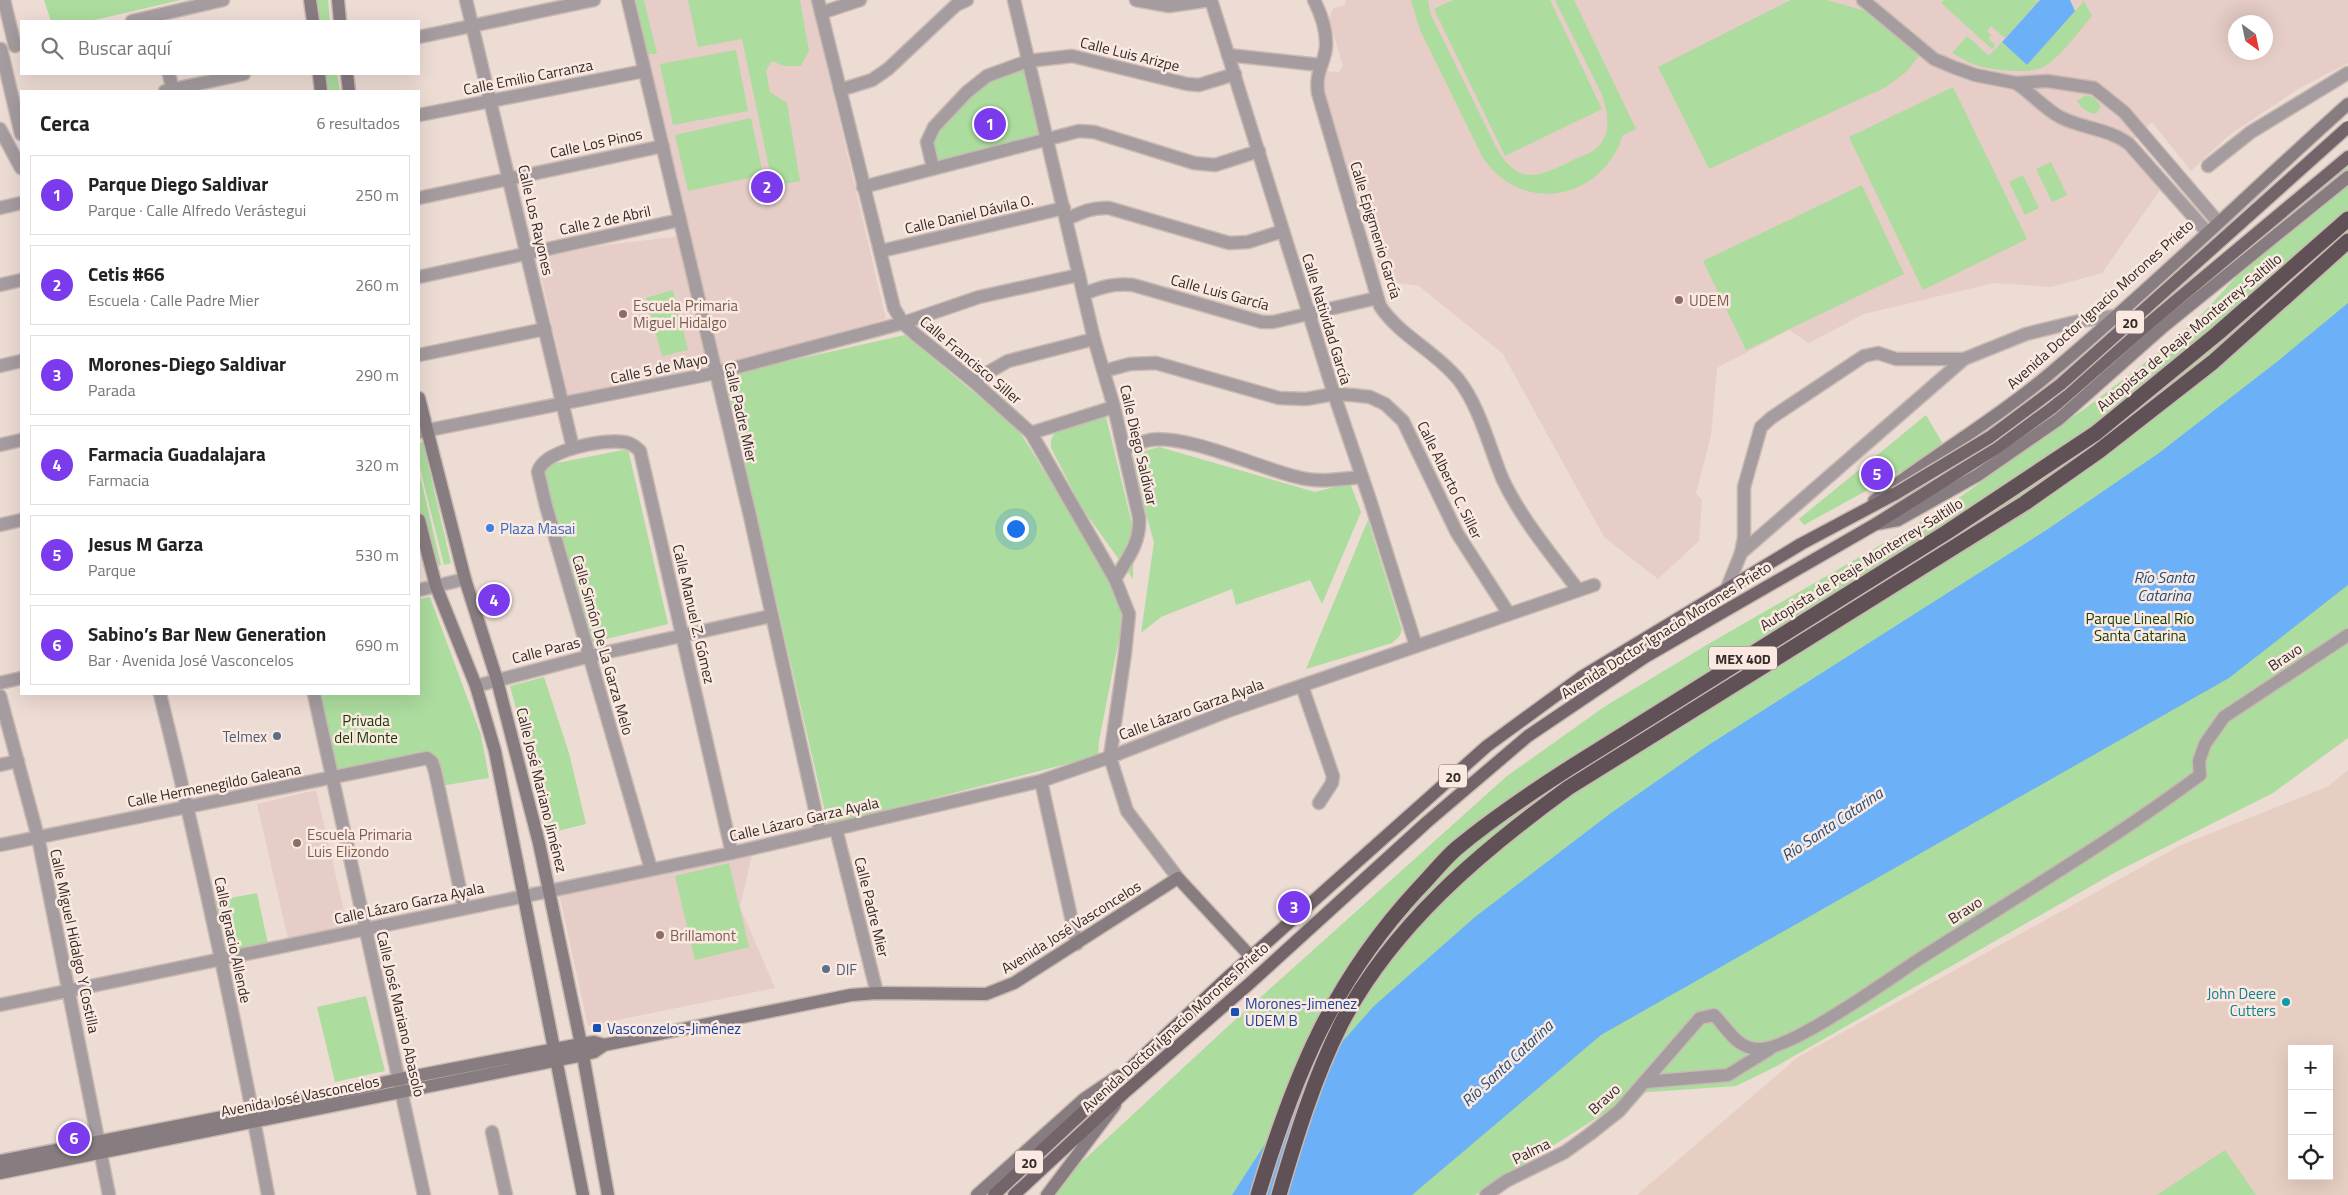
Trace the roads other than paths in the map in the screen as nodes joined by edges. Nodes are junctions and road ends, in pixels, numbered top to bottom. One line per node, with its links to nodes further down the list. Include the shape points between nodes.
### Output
1 (4, 0): 23 (street)
2 (222, 0): 17 (street)
3 (310, 0): 19 (main road)
4 (338, 0): 20 (main road)
5 (466, 0): 21 (street, Calle Los Rayones)
6 (594, 0): 21 (street)
7 (628, 0): 28 (street, Calle Padre Mier)
8 (818, 0): 16 (street, Calle Francisco Siller)
9 (860, 0): 16 (street)
10 (966, 0): 40 (street, via 956,5 888,69 872,80)
11 (1014, 0): 26 (street, Calle Diego Saldívar)
12 (1136, 0): 13 (street, via 1169,6)
13 (1211, 0): 25 (street, Calle Natividad García)
14 (1314, 0): 27 (street, Calle Epigmenio García, via 1325,34 1326,47)
15 (1864, 0): 35 (street, via 1934,59 1975,75)
16 (821, 13): 40 (street, Calle Francisco Siller)
17 (156, 18): 18 (street)
18 (140, 20)
19 (313, 20)
20 (340, 20)
21 (472, 25): 22 (street); 41 (street, Calle Los Rayones)
22 (420, 37)
23 (18, 45): 24 (street)
24 (0, 49): 47 (street)
25 (1228, 55): 27 (street); 30 (street, Calle Natividad García)
26 (1028, 61): 30 (street, Calle Luis Arizpe, via 1072,56 1199,85); 49 (street, Calle Diego Saldívar); 55 (street, Calle Luis Arizpe, via 987,76 934,126 927,142)
27 (1320, 65): 76 (street, Calle Epigmenio García, via 1318,93)
28 (644, 71): 41 (street, Calle Emilio Carranza); 50 (street, Calle Padre Mier)
29 (2348, 73): 54 (street, via 2251,132)
30 (1235, 74): 51 (street, Calle Natividad García)
31 (169, 75): 36 (street)
32 (240, 75): 37 (street)
33 (320, 75): 38 (main road)
34 (347, 75): 39 (main road)
35 (2016, 83): 65 (street, via 2047,81 2094,88 2124,112); 67 (street, via 2058,116 2078,125 2110,132 2129,144)
36 (170, 90)
37 (174, 90)
38 (321, 90)
39 (349, 90)
40 (840, 90): 58 (street, Calle Francisco Siller)
41 (491, 101): 43 (street, Calle Emilio Carranza); 57 (street, Calle Los Rayones)
42 (2347, 102): 44 (main road, Avenida Doctor Ignacio Morones Prieto / 20)
43 (420, 115)
44 (2330, 120): 48 (main road); 65 (main road, Avenida Doctor Ignacio Morones Prieto / 20)
45 (2348, 127): 100 (main road, Avenida Doctor Ignacio Morones Prieto / 20, bridge, via 2061,384 1990,437)
46 (0, 129): 53 (street)
47 (20, 130)
48 (2348, 132)
49 (1046, 139): 51 (street, via 1079,131 1094,132 1194,163 1208,164); 55 (street); 62 (street, Calle Diego Saldívar)
50 (663, 146): 57 (street, Calle Los Pinos); 64 (street, Calle Padre Mier)
51 (1259, 151): 66 (street, Calle Natividad García)
52 (2348, 157): 104 (main road, Avenida Doctor Ignacio Morones Prieto / 20, via 2052,408 1998,447)
53 (20, 166)
54 (2208, 166)
55 (933, 168): 58 (street)
56 (2348, 177): 104 (main road, Avenida Doctor Ignacio Morones Prieto / 20, via 2164,326 2059,419 1978,475 1898,520)
57 (510, 178): 59 (street, Calle Los Pinos); 70 (street, Calle Los Rayones)
58 (863, 187): 69 (street, Calle Francisco Siller)
59 (420, 198)
60 (20, 203): 61 (street)
61 (0, 208)
62 (1066, 213): 66 (street, Calle Daniel Dávila O., via 1109,208 1229,243 1248,242); 69 (street, Calle Daniel Dávila O.); 71 (street, Calle Diego Saldívar)
63 (2348, 219): 175 (highway, Autopista de Peaje Monterrey-Saltillo / MEX 40D, via 2218,333 2096,433 1947,532 1547,782 1456,850 1378,935 1341,990 1299,1073)
64 (680, 220): 70 (street, Calle 2 de Abril); 87 (street, Calle Padre Mier)
65 (2218, 222): 67 (main road, Avenida Doctor Ignacio Morones Prieto / 20)
66 (1282, 231): 77 (street, Calle Natividad García)
67 (2207, 232): 78 (main road, Avenida Doctor Ignacio Morones Prieto / 20)
68 (2348, 241): 176 (highway, MEX 40D, via 2213,362 2091,456 1993,524 1568,788 1462,871 1380,964 1342,1024 1300,1122)
69 (881, 251): 79 (street, Calle Francisco Siller, via 890,298)
70 (528, 253): 72 (street, Calle 2 de Abril); 80 (street, Calle Los Rayones)
71 (1079, 275): 75 (street, Calle Diego Saldívar); 79 (street, via 979,297)
72 (420, 277)
73 (20, 280): 74 (street)
74 (0, 285)
75 (1084, 294): 77 (street, Calle Luis García, via 1119,283 1262,322); 81 (street, Calle Diego Saldívar)
76 (1377, 298): 77 (street, Calle Luis García); 112 (street, Calle Epigmenio García, via 1394,324 1458,379 1508,489)
77 (1310, 314): 89 (street, Calle Natividad García)
78 (2115, 316): 83 (street, via 2026,334); 100 (main road, Avenida Doctor Ignacio Morones Prieto / 20, via 2017,400 1906,476)
79 (903, 323): 87 (street, Calle 5 de Mayo); 88 (street, Calle Francisco Siller)
80 (545, 329): 82 (street); 90 (street, Calle Los Rayones)
81 (1094, 339): 86 (street, Calle Diego Saldívar); 88 (street, via 1008,361)
82 (420, 355)
83 (1964, 359): 105 (street); 105 (street, via 1864,356 1767,421 1761,427 1744,487)
84 (20, 361): 85 (street)
85 (0, 366)
86 (1104, 371): 89 (street, Calle Alberto C. Siller, via 1130,364 1156,363 1280,398 1306,399); 92 (street, Calle Diego Saldívar)
87 (715, 373): 90 (street, Calle 5 de Mayo); 114 (street, Calle Padre Mier)
88 (973, 380): 94 (street, Calle Francisco Siller)
89 (1334, 394): 99 (street, Calle Natividad García); 113 (street, Calle Alberto C. Siller, via 1370,397 1385,404 1402,421 1457,533)
90 (562, 405): 93 (street, Calle 5 de Mayo); 97 (street, Calle Los Rayones)
91 (420, 406): 93 (main road, Calle José Mariano Jiménez)
92 (1114, 407): 94 (street); 98 (street, Calle Diego Saldívar)
93 (423, 431): 106 (main road, Calle José Mariano Jiménez)
94 (1031, 433): 107 (street, Calle Francisco Siller)
95 (20, 440): 96 (street)
96 (0, 445)
97 (573, 448): 115 (street, Calle Manuel Z. Gómez, via 623,442 633,444 640,452); 118 (street, Calle Simón De La Garza Melo, via 545,460 538,472)
98 (1124, 448): 99 (street, via 1151,440 1166,440 1298,478 1332,480); 107 (street, Calle Diego Saldívar, via 1140,530 1137,542)
99 (1362, 477): 117 (street, Calle Natividad García)
100 (1861, 512): 110 (main road, Avenida Doctor Ignacio Morones Prieto / 20)
101 (20, 520): 102 (street)
102 (0, 524)
103 (420, 524): 109 (main road)
104 (1874, 525): 158 (main road, Avenida Doctor Ignacio Morones Prieto / 20, via 1645,657 1528,736)
105 (1741, 553): 110 (street)
106 (465, 579): 109 (street); 120 (main road, Calle José Mariano Jiménez)
107 (1115, 579): 127 (street, via 1129,614)
108 (1594, 585): 112 (street, Calle Lázaro Garza Ayala)
109 (436, 586): 111 (street); 122 (main road)
110 (1727, 588): 146 (main road, Avenida Doctor Ignacio Morones Prieto / 20, via 1580,678 1487,746)
111 (420, 590)
112 (1578, 590): 113 (street, Calle Lázaro Garza Ayala)
113 (1509, 614): 117 (street, Calle Lázaro Garza Ayala)
114 (771, 616): 115 (street, Calle Paras); 135 (street, Calle Padre Mier)
115 (683, 634): 118 (street, Calle Paras); 138 (street, Calle Manuel Z. Gómez)
116 (2348, 635): 151 (street, Bravo, via 2224,717 2205,744 2199,761 2200,775 2173,795 1844,1008)
117 (1416, 646): 123 (street, Calle Lázaro Garza Ayala)
118 (590, 656): 120 (street, Calle Paras); 139 (street, Calle Simón De La Garza Melo)
119 (20, 678): 121 (street)
120 (497, 680): 122 (street, Calle Paras); 141 (main road, Calle José Mariano Jiménez)
121 (0, 683)
122 (476, 686): 142 (main road, via 495,751)
123 (1302, 686): 127 (street, Calle Lázaro Garza Ayala); 132 (street, via 1333,776)
124 (160, 695): 133 (street, Calle Ignacio Allende)
125 (314, 695): 130 (street, Calle José Mariano Abasolo)
126 (0, 696): 128 (street, Calle Miguel Hidalgo Y Costilla)
127 (1110, 757): 131 (street, Calle Lázaro Garza Ayala); 140 (street, via 1127,811)
128 (18, 761): 129 (street); 136 (street, Calle Miguel Hidalgo Y Costilla)
129 (0, 764)
130 (332, 779): 133 (street, Calle Hermenegildo Galeana); 143 (street, Calle Hermenegildo Galeana, via 420,758 432,762); 144 (street, Calle José Mariano Abasolo)
131 (1041, 781): 134 (street, Calle Lázaro Garza Ayala); 145 (street)
132 (1319, 803)
133 (187, 806): 136 (street, Calle Hermenegildo Galeana); 147 (street, Calle Ignacio Allende)
134 (836, 829): 135 (street, Calle Lázaro Garza Ayala); 149 (street, Calle Padre Mier)
135 (820, 832): 138 (street, Calle Lázaro Garza Ayala)
136 (38, 838): 137 (street, Calle Hermenegildo Galeana); 148 (street, Calle Miguel Hidalgo Y Costilla)
137 (0, 845)
138 (732, 853): 139 (street, Calle Lázaro Garza Ayala)
139 (652, 869): 141 (street, Calle Lázaro Garza Ayala)
140 (1178, 878): 145 (main road, Avenida José Vasconcelos); 146 (main road)
141 (550, 890): 142 (street, Calle Lázaro Garza Ayala); 152 (main road, Calle José Mariano Jiménez)
142 (523, 896): 143 (street, Calle Lázaro Garza Ayala); 153 (main road)
143 (464, 908): 144 (street, Calle Lázaro Garza Ayala)
144 (364, 930): 147 (street, Calle Lázaro Garza Ayala); 155 (street, Calle José Mariano Abasolo)
145 (1077, 944): 149 (main road, Avenida José Vasconcelos, via 1008,987 986,994)
146 (1251, 958): 154 (main road, Avenida Doctor Ignacio Morones Prieto / 20)
147 (220, 959): 148 (street, Calle Lázaro Garza Ayala); 159 (street, Calle Ignacio Allende)
148 (70, 991): 150 (street, Calle Lázaro Garza Ayala); 162 (street, Calle Miguel Hidalgo Y Costilla)
149 (877, 993): 152 (main road, Avenida José Vasconcelos, via 604,1045 594,1042)
150 (0, 1005)
151 (1776, 1045): 156 (street, via 1728,1074); 156 (street, Bravo, via 1760,1049 1738,1043 1714,1015 1706,1015 1694,1022)
152 (582, 1050): 153 (main road, Avenida José Vasconcelos); 170 (main road, Calle José Mariano Jiménez)
153 (555, 1055): 155 (main road, Avenida José Vasconcelos); 157 (main road, Avenida José Vasconcelos); 169 (main road)
154 (1125, 1073): 171 (main road, Avenida Doctor Ignacio Morones Prieto / 20, via 1084,1099); 172 (main road, Avenida Doctor Ignacio Morones Prieto / 20)
155 (400, 1079): 157 (street, Calle José Mariano Abasolo); 159 (main road, Avenida José Vasconcelos)
156 (1645, 1082): 161 (street, Bravo)
157 (402, 1093): 159 (main road, Avenida José Vasconcelos); 167 (street, Calle José Mariano Abasolo)
158 (1124, 1093): 173 (main road, Avenida Doctor Ignacio Morones Prieto / 20); 174 (main road, 20)
159 (254, 1116): 162 (main road, Avenida José Vasconcelos); 166 (street, Calle Ignacio Allende)
160 (492, 1132): 168 (street)
161 (1590, 1134): 177 (street, Palma, via 1565,1152 1506,1181)
162 (99, 1147): 163 (main road, Avenida José Vasconcelos); 164 (main road, Avenida José Vasconcelos); 165 (street, Calle Miguel Hidalgo Y Costilla)
163 (0, 1161)
164 (0, 1173)
165 (110, 1195)
166 (268, 1195)
167 (424, 1195)
168 (506, 1195)
169 (583, 1195)
170 (608, 1195)
171 (977, 1195)
172 (994, 1195)
173 (1014, 1195)
174 (1047, 1195)
175 (1258, 1195)
176 (1279, 1195)
177 (1486, 1195)

